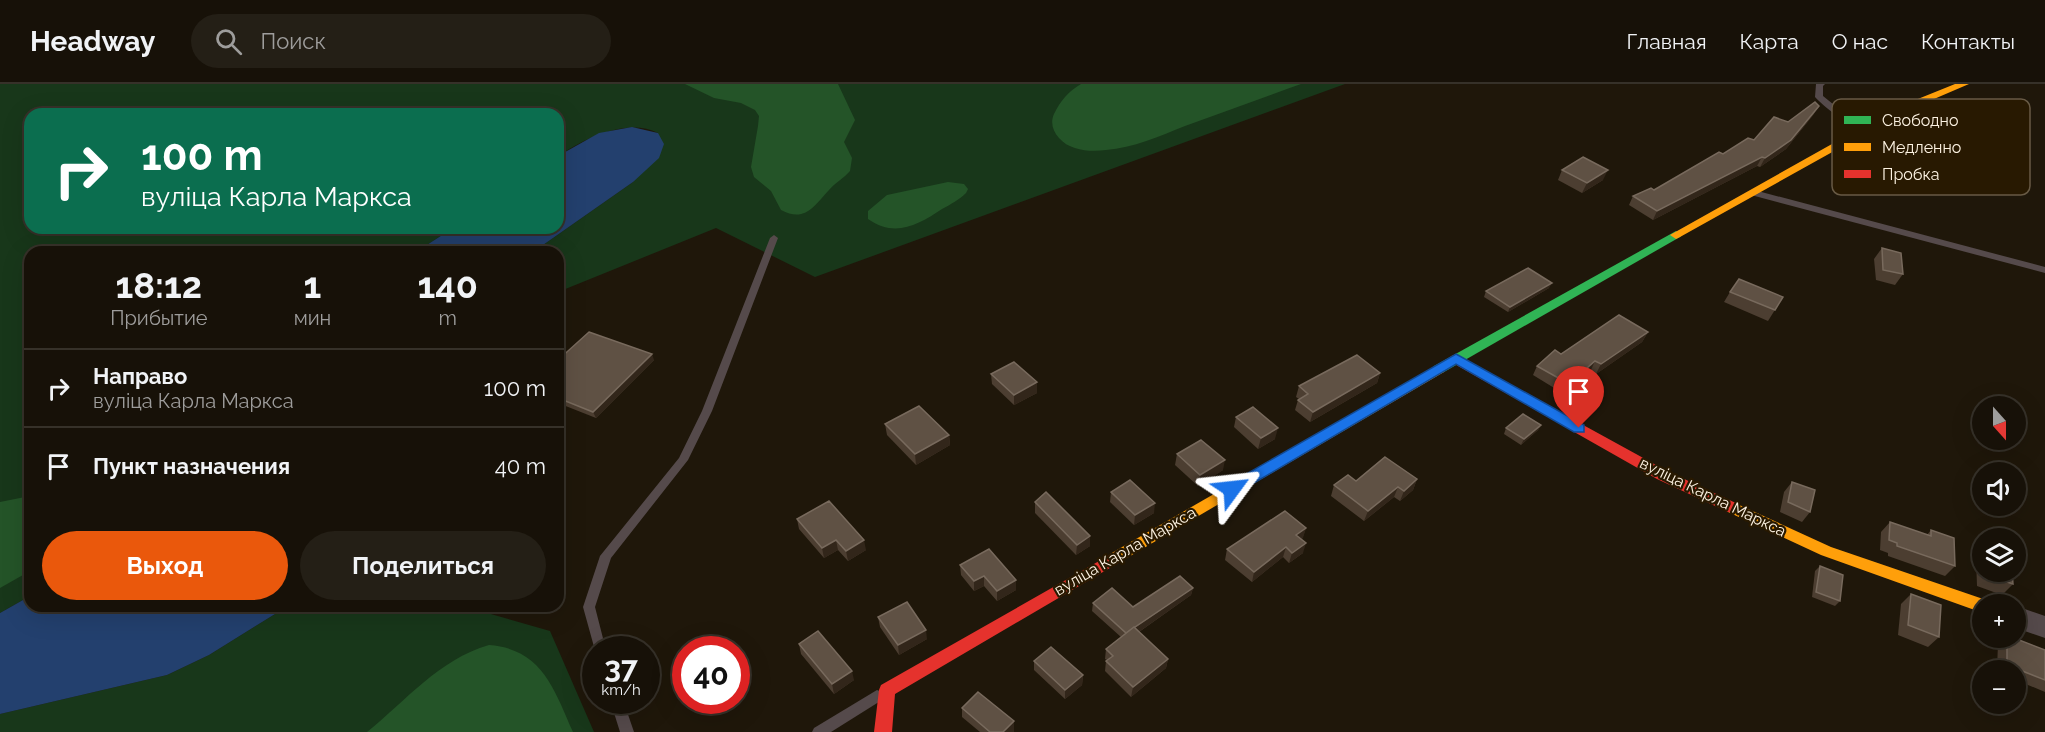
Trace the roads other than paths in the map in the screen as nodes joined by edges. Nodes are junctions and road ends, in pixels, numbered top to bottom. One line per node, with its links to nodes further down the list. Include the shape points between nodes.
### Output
1 (1821, 84): 4 (lane, via 1819,98)
2 (1964, 84): 3 (street, вуліца Карла Маркса)
3 (1927, 99)
4 (1832, 108)
5 (1832, 148): 6 (street, вуліца Карла Маркса)
6 (1751, 192): 8 (lane); 9 (street, вуліца Карла Маркса)
7 (774, 238): 13 (lane, via 707,411 683,460 606,556 589,607)
8 (2045, 270)
9 (1456, 358): 10 (street, вуліца Карла Маркса, via 1662,475 1826,551); 14 (street, вуліца Карла Маркса)
10 (1972, 602)
11 (2026, 620): 12 (street)
12 (2045, 627)
13 (596, 636)
14 (887, 690): 17 (lane); 18 (street)
15 (621, 714): 16 (lane)
16 (627, 732)
17 (819, 732)
18 (883, 732)

